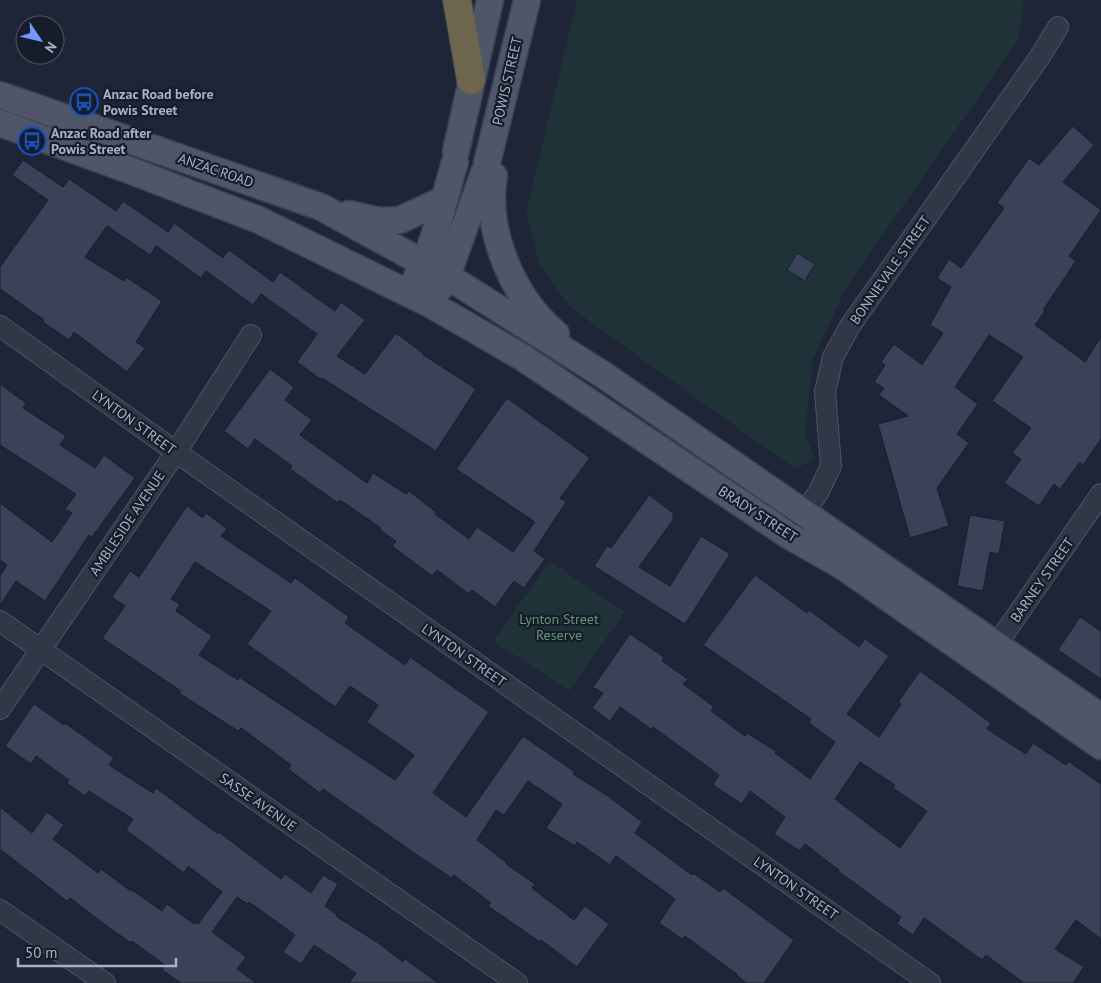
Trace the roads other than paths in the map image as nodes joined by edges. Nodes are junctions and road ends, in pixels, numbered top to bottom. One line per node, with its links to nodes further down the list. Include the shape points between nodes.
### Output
1 (457, 0): 5 (highway)
2 (490, 0): 5 (main road, POWIS STREET)
3 (527, 0): 8 (main road, POWIS STREET, via 496,129)
4 (1058, 26): 18 (street, BONNIEVALE STREET, via 1039,58 850,326 832,357 825,392 831,466)
5 (471, 80): 9 (main road, POWIS STREET)
6 (0, 95): 10 (main road, ANZAC ROAD)
7 (0, 123): 12 (main road, via 259,220)
8 (491, 169): 11 (main road, POWIS STREET); 15 (main road, via 494,217 510,276 542,322 578,353)
9 (444, 200): 10 (main road, via 400,220 380,221); 11 (main road, POWIS STREET, via 435,236)
10 (321, 207): 11 (main road, ANZAC ROAD)
11 (436, 270): 12 (main road, POWIS STREET); 15 (main road, BRADY STREET)
12 (420, 298): 19 (main road, BRADY STREET, via 522,357)
13 (0, 326): 16 (street, LYNTON STREET)
14 (252, 335): 16 (street, AMBLESIDE AVENUE)
15 (581, 361): 18 (main road, BRADY STREET)
16 (176, 452): 21 (street, AMBLESIDE AVENUE); 29 (street, LYNTON STREET)
17 (1101, 494): 22 (street, BARNEY STREET)
18 (804, 514): 19 (street, BONNIEVALE STREET); 22 (main road, BRADY STREET)
19 (788, 535): 22 (main road, BRADY STREET)
20 (0, 621): 21 (street, SASSE AVENUE)
21 (40, 650): 23 (street, AMBLESIDE AVENUE); 28 (street, SASSE AVENUE)
22 (990, 655): 24 (main road, BRADY STREET); 25 (main road, BRADY STREET)
23 (0, 708)
24 (1101, 717)
25 (1101, 746)
26 (0, 910): 27 (street)
27 (105, 983)
28 (517, 983)
29 (930, 983)

